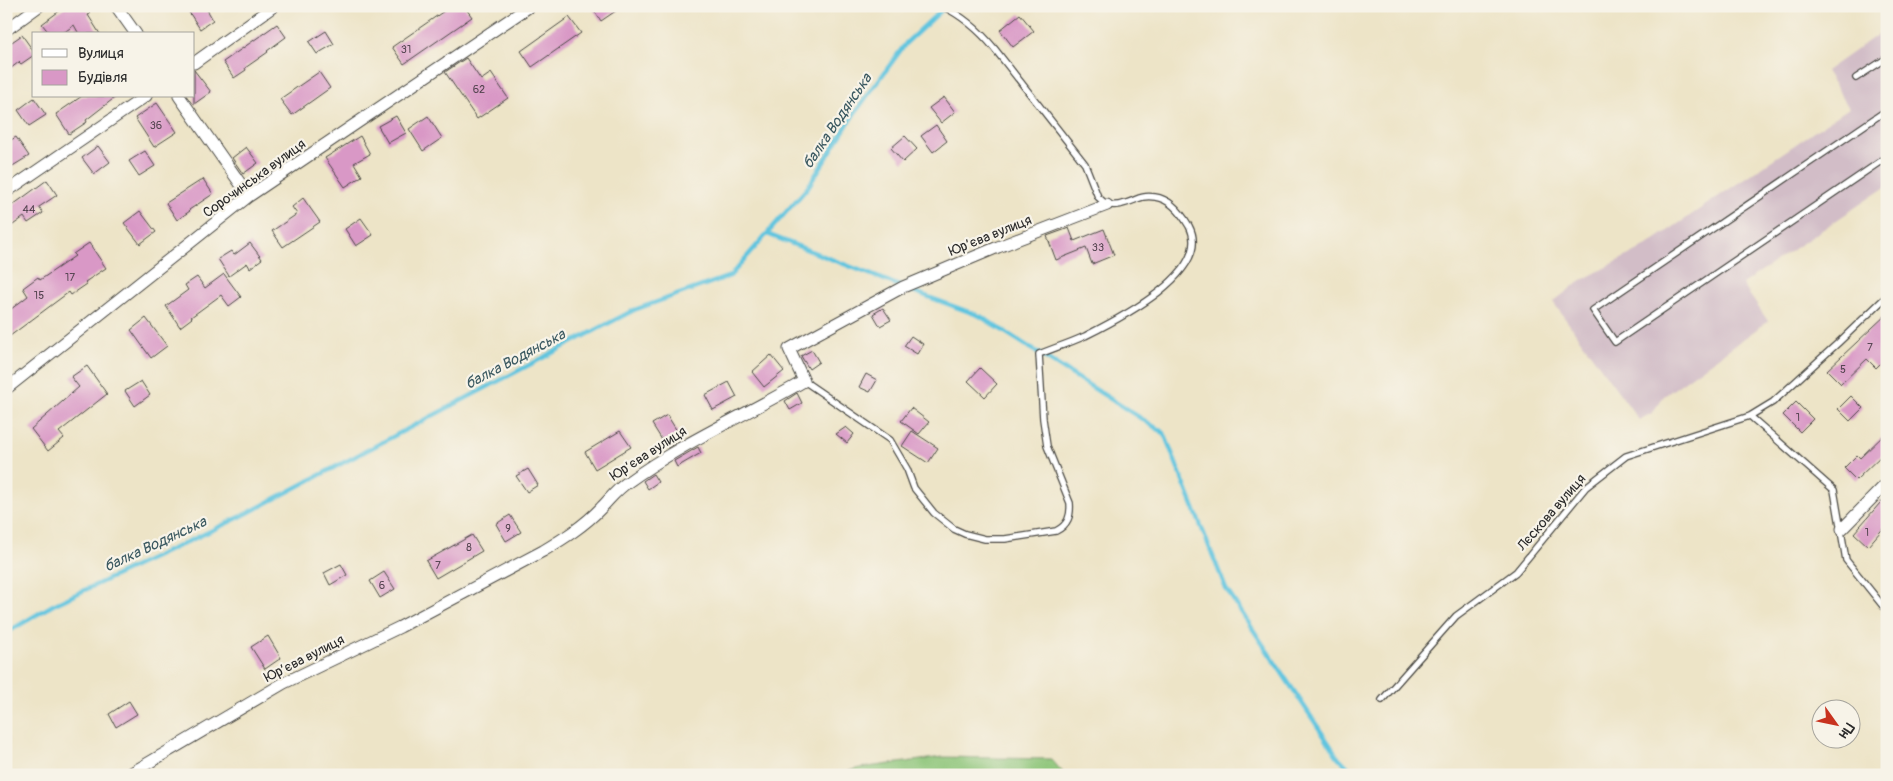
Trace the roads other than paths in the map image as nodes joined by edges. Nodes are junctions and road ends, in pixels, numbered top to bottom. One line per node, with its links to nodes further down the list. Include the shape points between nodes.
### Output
1 (39, 6): 6 (street)
2 (116, 6): 7 (street)
3 (274, 6): 9 (street)
4 (530, 6): 16 (street, Сорочинська вулиця)
5 (942, 6): 17 (lane, via 980,32 1085,164 1098,197)
6 (6, 30)
7 (135, 32)
8 (1887, 58): 10 (lane)
9 (195, 62)
10 (1856, 78)
11 (143, 98): 15 (street)
12 (180, 98): 16 (street)
13 (1887, 110): 14 (lane, via 1593,310 1615,342)
14 (1887, 157)
15 (6, 192)
16 (249, 196): 20 (street, Сорочинська вулиця)
17 (1107, 204): 19 (street, Юр’єва вулиця, via 903,287 789,349); 19 (lane, via 1122,205 1139,197 1158,198 1183,215 1192,231 1194,247 1176,276 1144,303 1084,336 1039,354 1048,446 1070,503 1071,513 1062,528 1005,539 985,539 954,529 934,513 914,488 907,468 890,440)
18 (1887, 296): 21 (lane, Лєскова вулиця, via 1772,402)
19 (804, 381): 26 (street, Юр’єва вулиця, via 629,481 584,523 542,551 400,627 284,683)
20 (6, 389)
21 (1750, 416): 23 (lane, via 1834,490); 25 (lane, Лєскова вулиця, via 1626,456 1586,487 1516,572 1456,616)
22 (1887, 483): 23 (street)
23 (1842, 529): 24 (lane, via 1846,560)
24 (1887, 611)
25 (1382, 700)
26 (128, 775)

